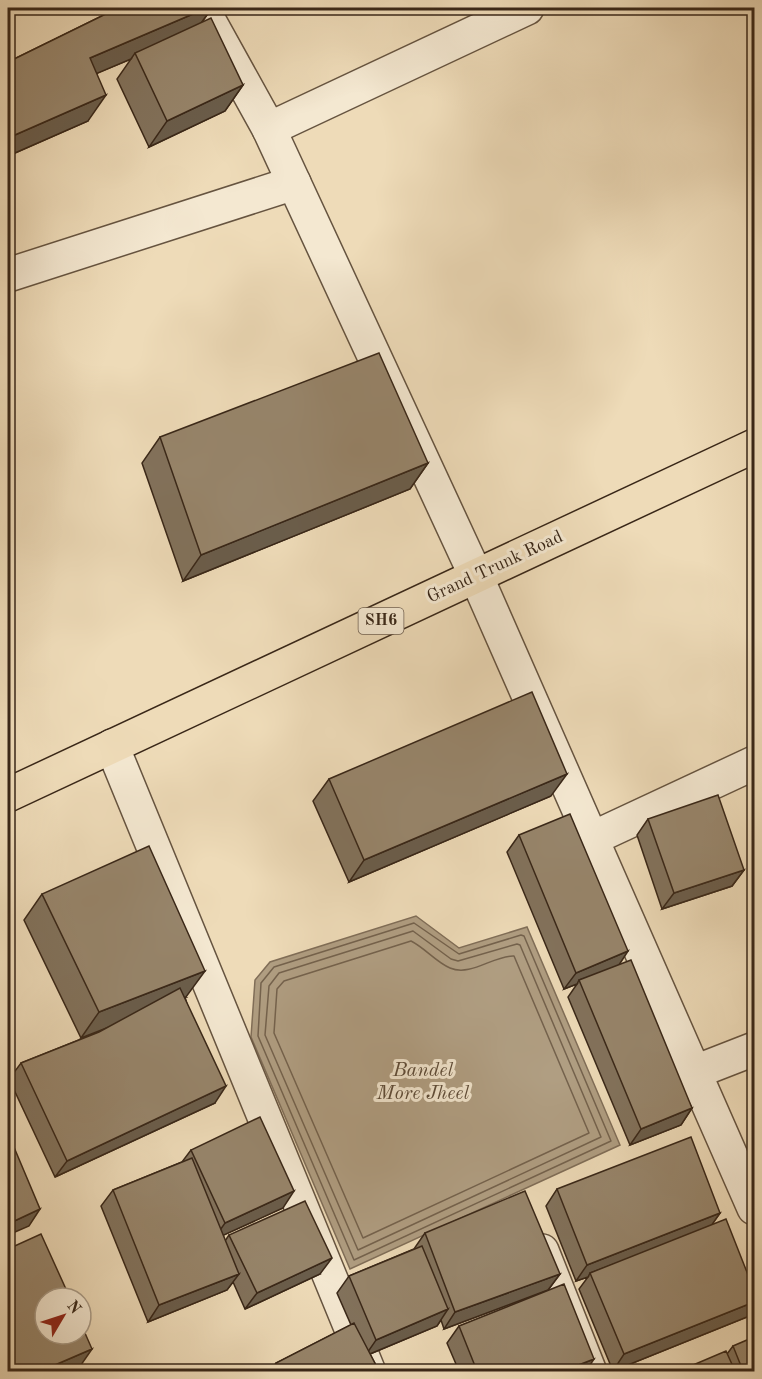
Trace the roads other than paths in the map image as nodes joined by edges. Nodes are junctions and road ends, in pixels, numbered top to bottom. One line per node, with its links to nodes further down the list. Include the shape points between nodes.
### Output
1 (202, 8): 3 (street)
2 (527, 8): 3 (street)
3 (269, 129): 4 (street)
4 (294, 183): 5 (street); 7 (street)
5 (8, 275)
6 (754, 446): 7 (main road, Grand Trunk Road / SH6)
7 (476, 576): 8 (main road, Grand Trunk Road / SH6); 11 (street)
8 (112, 746): 10 (main road, Grand Trunk Road / SH6); 16 (street)
9 (754, 763): 11 (street)
10 (8, 795)
11 (591, 838): 13 (street)
12 (754, 1049): 13 (street)
13 (695, 1072): 14 (street)
14 (754, 1208)
15 (542, 1251): 17 (street)
16 (369, 1371)
17 (590, 1371)

